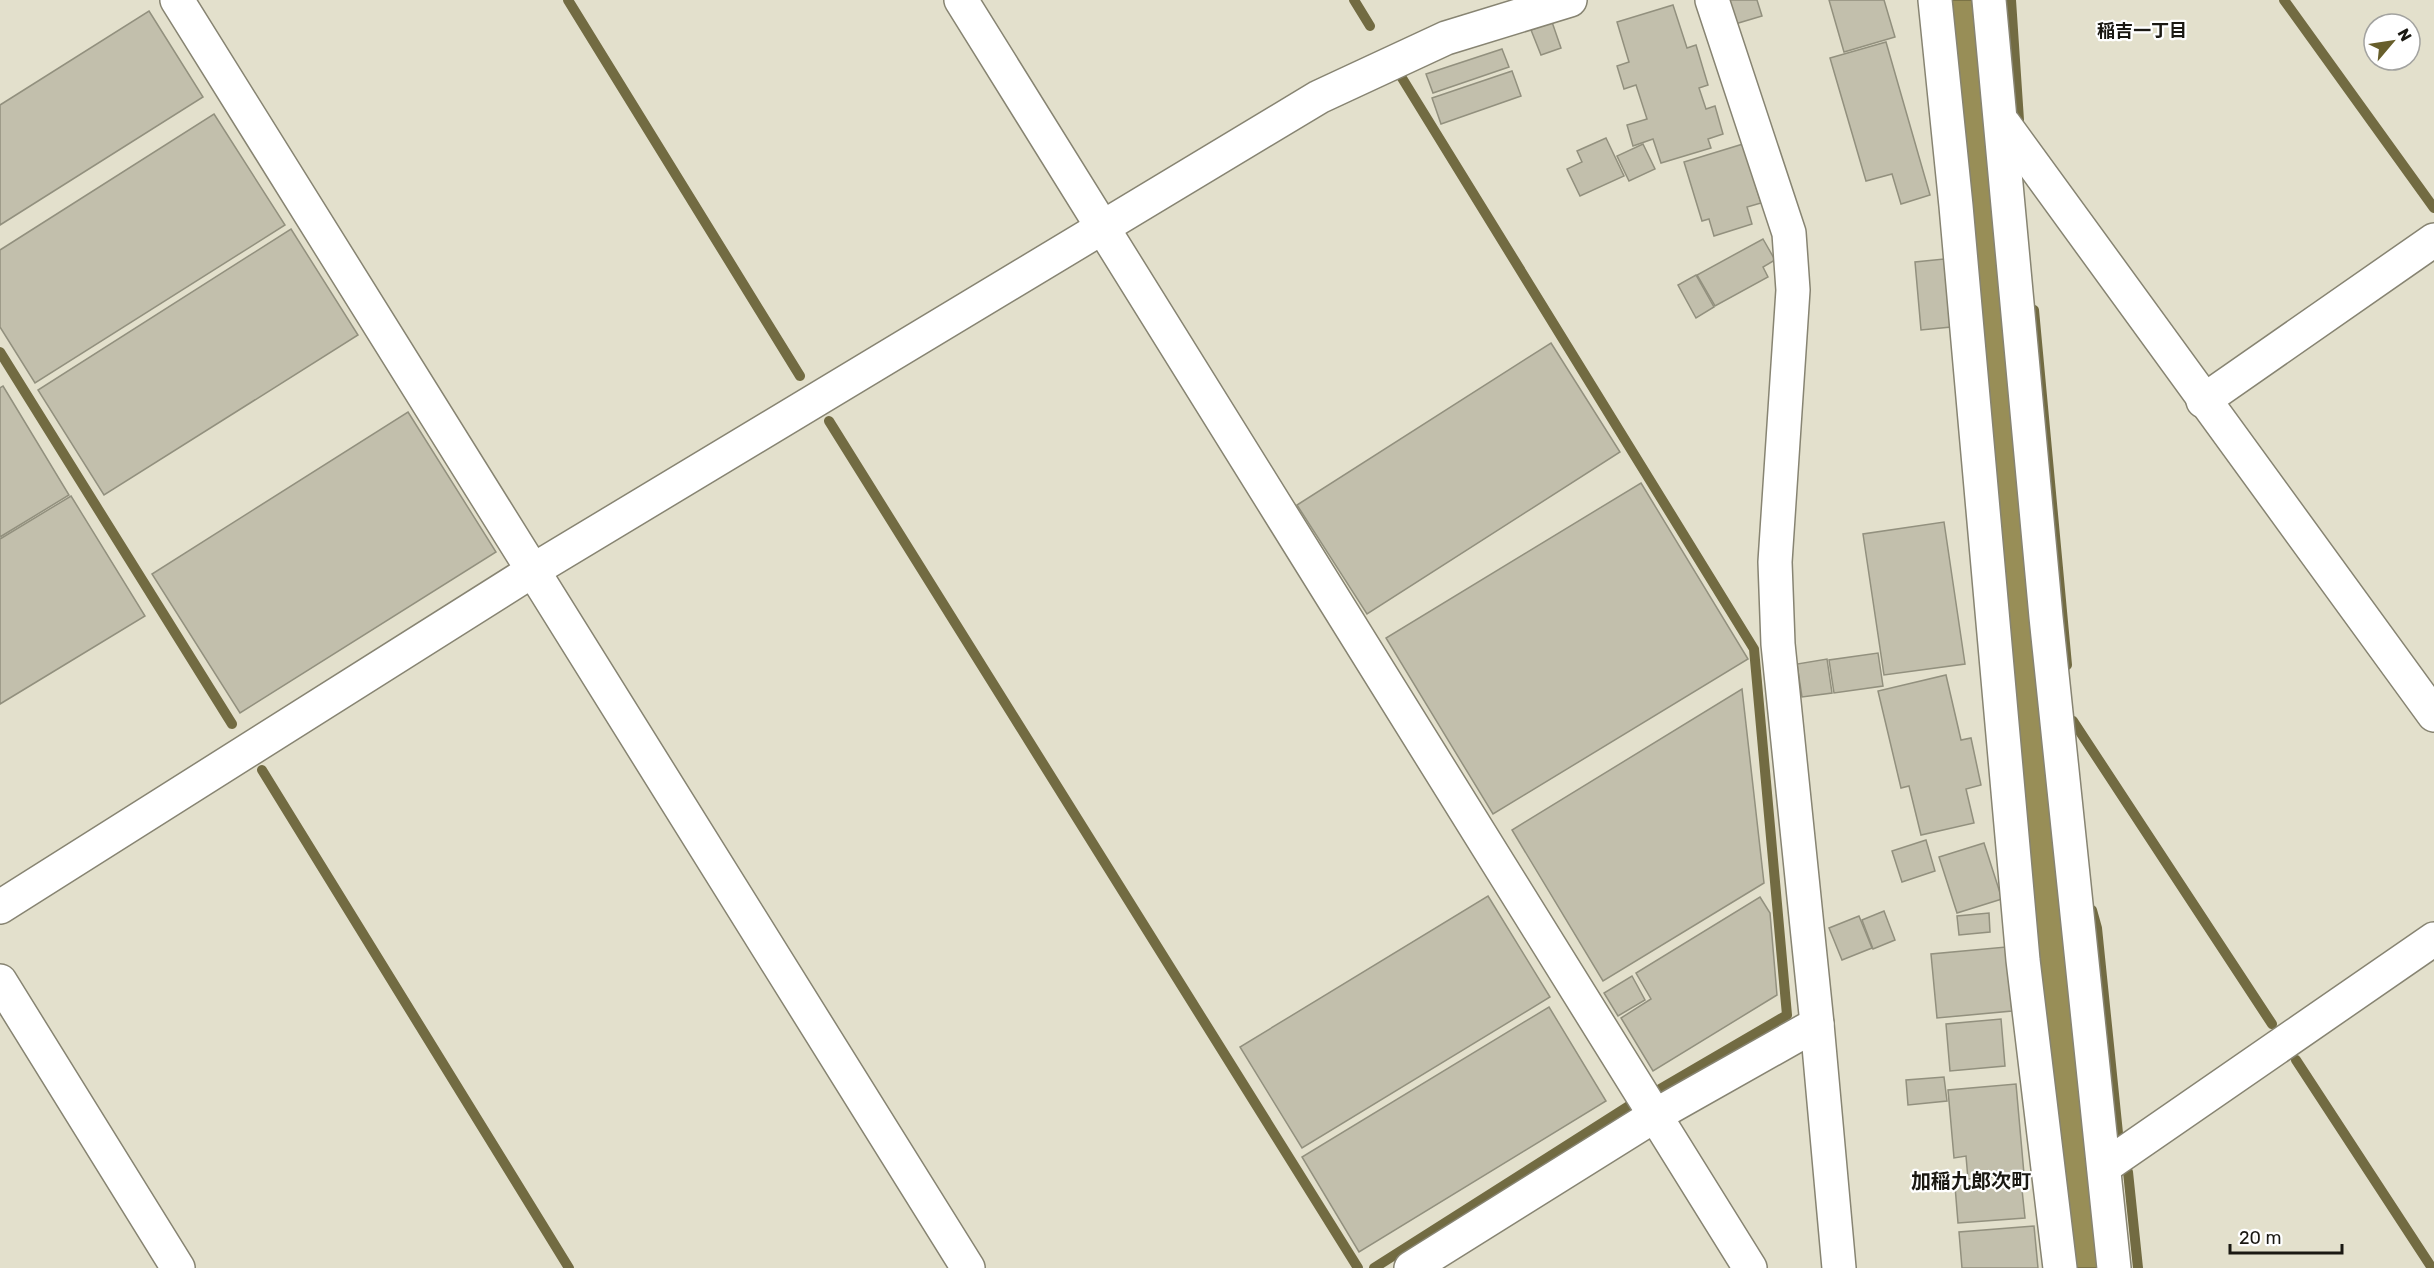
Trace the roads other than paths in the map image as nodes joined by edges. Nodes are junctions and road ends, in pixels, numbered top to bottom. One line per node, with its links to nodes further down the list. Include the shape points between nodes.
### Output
1 (177, 0): 11 (street)
2 (961, 0): 8 (street)
3 (1570, 0): 8 (street, via 1446,38 1319,97)
4 (1712, 0): 16 (street, via 1789,233 1793,290 1775,562 1778,644)
5 (1935, 0): 24 (street, via 2023,960)
6 (1989, 0): 7 (street)
7 (2002, 123): 10 (street); 18 (street, via 2046,617)
8 (1101, 226): 11 (street); 17 (street)
9 (2434, 240): 10 (street)
10 (2203, 401): 12 (street)
11 (532, 571): 13 (street); 20 (street)
12 (2434, 715)
13 (0, 907)
14 (2434, 939): 18 (street)
15 (0, 981): 19 (street)
16 (1817, 1024): 17 (street); 23 (street)
17 (1654, 1116): 21 (street); 22 (street)
18 (2104, 1167): 25 (street)
19 (178, 1268)
20 (968, 1268)
21 (1411, 1268)
22 (1750, 1268)
23 (1839, 1268)
24 (2060, 1268)
25 (2114, 1268)

